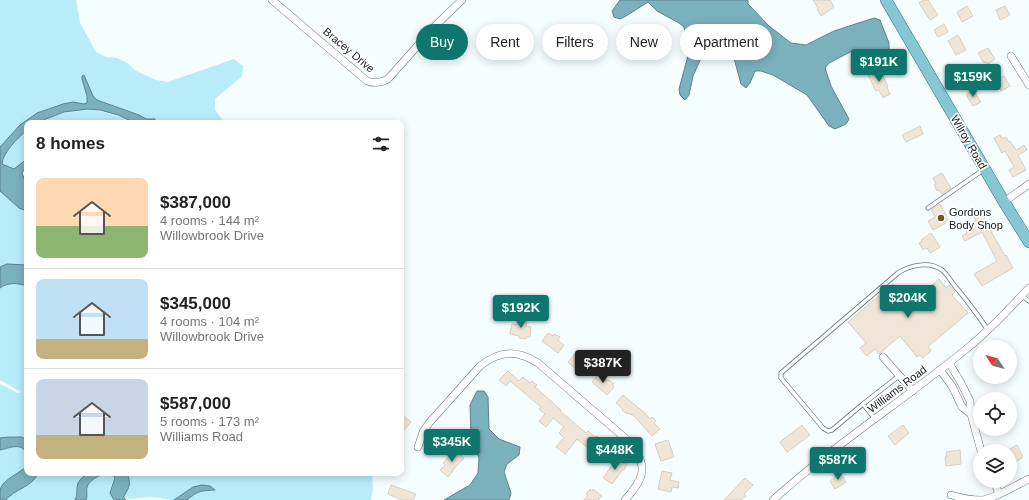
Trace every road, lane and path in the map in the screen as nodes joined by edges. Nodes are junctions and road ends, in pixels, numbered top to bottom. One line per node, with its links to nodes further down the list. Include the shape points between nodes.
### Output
1 (272, 0): 2 (street, Bracey Drive, via 368,81 378,83 388,79)
2 (462, 0)
3 (890, 1): 6 (main road, Wilroy Road)
4 (1011, 56): 5 (street)
5 (1029, 85)
6 (985, 169): 8 (main road, Wilroy Road); 9 (lane)
7 (1029, 184): 8 (street)
8 (1004, 202): 10 (main road, Wilroy Road)
9 (928, 208)
10 (1029, 242)
11 (1029, 288): 12 (street, Williams Road)
12 (1022, 296): 13 (lane); 14 (street, Williams Road)
13 (1029, 301)
14 (988, 330): 16 (street, Williams Road); 20 (lane, via 941,270 925,265 902,270 781,373 781,378 828,431)
15 (883, 357): 18 (street)
16 (949, 364): 17 (street, Williams Road); 21 (street, via 970,400)
17 (940, 370): 19 (street, Williams Road); 21 (street, via 952,386 962,407)
18 (899, 376): 19 (street); 20 (lane)
19 (913, 391): 22 (street, Williams Road)
20 (863, 404): 22 (lane)
21 (970, 414): 23 (street)
22 (875, 419): 30 (street, Williams Road, via 800,476)
23 (980, 444)
24 (418, 447): 29 (street, via 423,432 480,366 494,356 521,354 538,363 637,451 642,473 636,488)
25 (1029, 478): 27 (street)
26 (997, 488): 27 (street)
27 (999, 494): 28 (street, via 982,500)
28 (951, 495)
29 (625, 500)
30 (773, 500)

